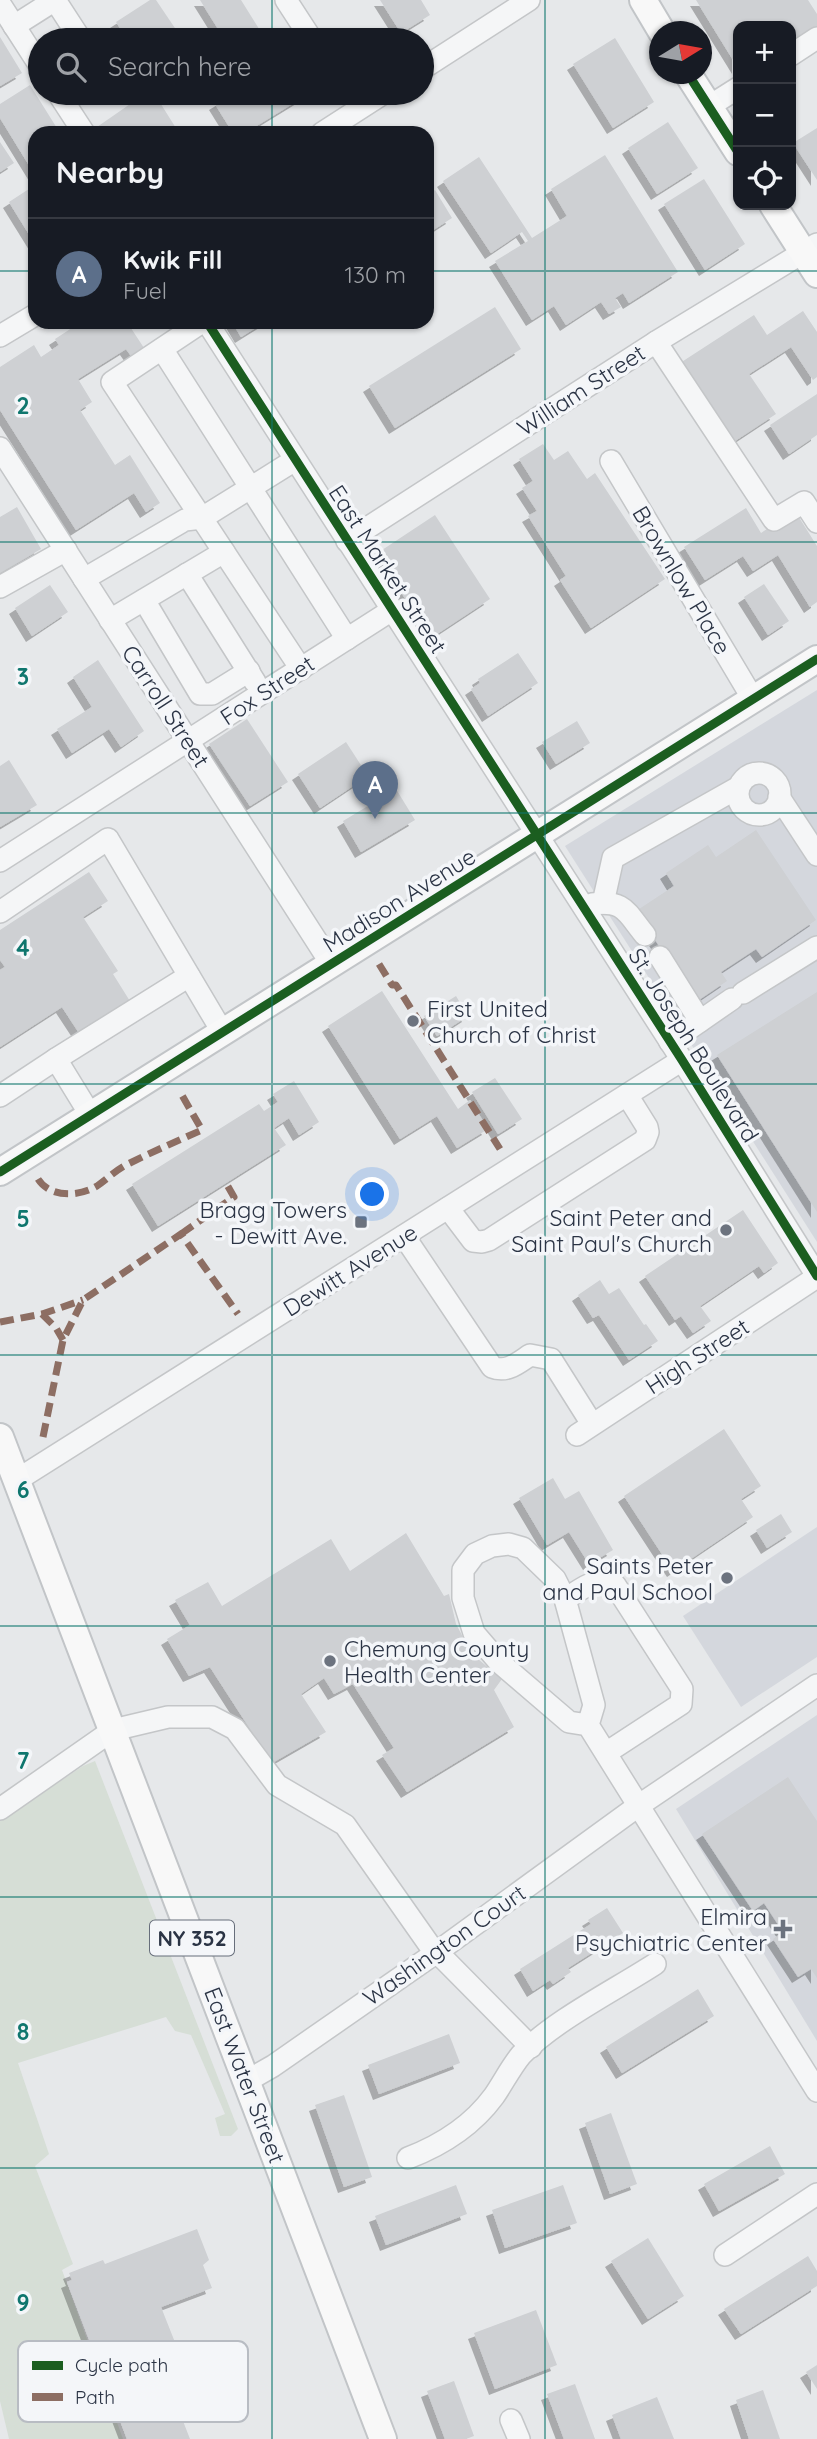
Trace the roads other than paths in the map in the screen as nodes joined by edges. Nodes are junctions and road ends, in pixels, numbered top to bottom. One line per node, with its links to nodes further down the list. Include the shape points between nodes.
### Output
1 (55, 0): 7 (street); 8 (street)
2 (286, 0): 9 (street)
3 (529, 0): 13 (street)
4 (643, 0): 6 (main road)
5 (0, 4): 7 (street)
6 (655, 21)
7 (14, 26): 11 (street)
8 (74, 28)
9 (304, 28)
10 (817, 38): 12 (street)
11 (28, 48)
12 (796, 52)
13 (434, 61)
14 (694, 84): 18 (main road)
15 (733, 91): 18 (street)
16 (66, 105): 19 (street)
17 (348, 105): 20 (street)
18 (708, 107): 21 (main road)
19 (79, 126)
20 (329, 126)
21 (735, 147)
22 (777, 210): 23 (main road)
23 (813, 256): 28 (street, William Street)
24 (28, 319): 27 (street)
25 (193, 329): 29 (street)
26 (209, 329): 31 (street, East Market Street)
27 (0, 336)
28 (656, 342): 36 (street, via 774,520 804,502); 37 (street, William Street)
29 (162, 349): 34 (street); 35 (street, via 112,382)
30 (0, 448): 33 (street, Carroll Street)
31 (295, 460): 34 (street); 37 (street, East Market Street)
32 (611, 461): 51 (street, Brownlow Place)
33 (7, 477): 38 (street, Carroll Street)
34 (249, 488): 35 (street); 46 (street)
35 (202, 518): 39 (street); 41 (street, via 186,520)
36 (817, 522)
37 (347, 541): 44 (street, East Market Street)
38 (66, 550): 41 (street, Carroll Street); 42 (street)
39 (224, 552): 40 (street); 48 (street)
40 (187, 574): 43 (street); 49 (street)
41 (84, 579): 45 (street, Carroll Street)
42 (0, 587)
43 (144, 600): 45 (street); 49 (street, via 200,694 212,694)
44 (392, 610): 46 (street, Fox Street); 55 (street, East Market Street)
45 (110, 620): 52 (street, Carroll Street)
46 (347, 639): 48 (street, Fox Street)
47 (817, 659): 51 (main road, Madison Avenue)
48 (300, 668): 50 (street, Fox Street)
49 (249, 671): 50 (street)
50 (262, 693): 52 (street, Fox Street)
51 (753, 699): 55 (main road, Madison Avenue)
52 (188, 740): 57 (street, Fox Street); 63 (street, Carroll Street)
53 (739, 787): 54 (street, via 747,776 760,773 773,778); 54 (street, via 742,806 754,814 767,813); 58 (street, via 613,858)
54 (779, 797): 56 (street)
55 (538, 836): 58 (street, St. Joseph Boulevard); 63 (main road, Madison Avenue)
56 (817, 855)
57 (0, 861)
58 (593, 904): 60 (street, via 621,906); 67 (street, St. Joseph Boulevard)
59 (2, 906): 64 (street, via 108,839)
60 (645, 935)
61 (817, 947): 65 (street, Dewitt Avenue)
62 (660, 957): 65 (street)
63 (332, 965): 66 (main road, Madison Avenue)
64 (189, 976): 66 (street); 68 (street)
65 (700, 1021): 67 (street, Dewitt Avenue)
66 (223, 1033): 71 (main road, Madison Avenue)
67 (676, 1051): 69 (street, Dewitt Avenue); 75 (street, St. Joseph Boulevard)
68 (56, 1059): 70 (street); 71 (street)
69 (627, 1095): 73 (street, Dewitt Avenue); 73 (street, via 647,1127 645,1140 489,1240 473,1241)
70 (0, 1096)
71 (91, 1116): 72 (main road, Madison Avenue)
72 (0, 1172)
73 (448, 1208): 74 (street, Dewitt Avenue)
74 (404, 1236): 75 (street, High Street, via 492,1367 508,1368 530,1355 551,1359 585,1430); 77 (street, Dewitt Avenue)
75 (817, 1277)
76 (0, 1437): 77 (main road, East Water Street / NY 352)
77 (17, 1480): 81 (main road, East Water Street / NY 352)
78 (565, 1599): 80 (street, via 594,1705); 80 (street, via 555,1578 523,1548 509,1544 475,1554 463,1570 463,1598 474,1633 499,1662 569,1722); 82 (street, via 599,1580 614,1585 682,1689 681,1704)
79 (817, 1685): 83 (street, Washington Court)
80 (588, 1725): 82 (street)
81 (113, 1730): 84 (street); 85 (street, via 168,1717 212,1717 235,1729 277,1785 345,1825); 88 (main road, East Water Street / NY 352)
82 (606, 1753): 83 (street)
83 (638, 1806): 85 (street, Washington Court); 89 (street)
84 (0, 1809)
85 (436, 1952): 87 (street); 88 (street, Washington Court)
86 (655, 1965): 87 (street, via 547,2032)
87 (531, 2047): 90 (street, via 471,2122 435,2148)
88 (247, 2081): 93 (main road, East Water Street / NY 352)
89 (817, 2091)
90 (408, 2158)
91 (817, 2194): 92 (street)
92 (725, 2255)
93 (383, 2439)

